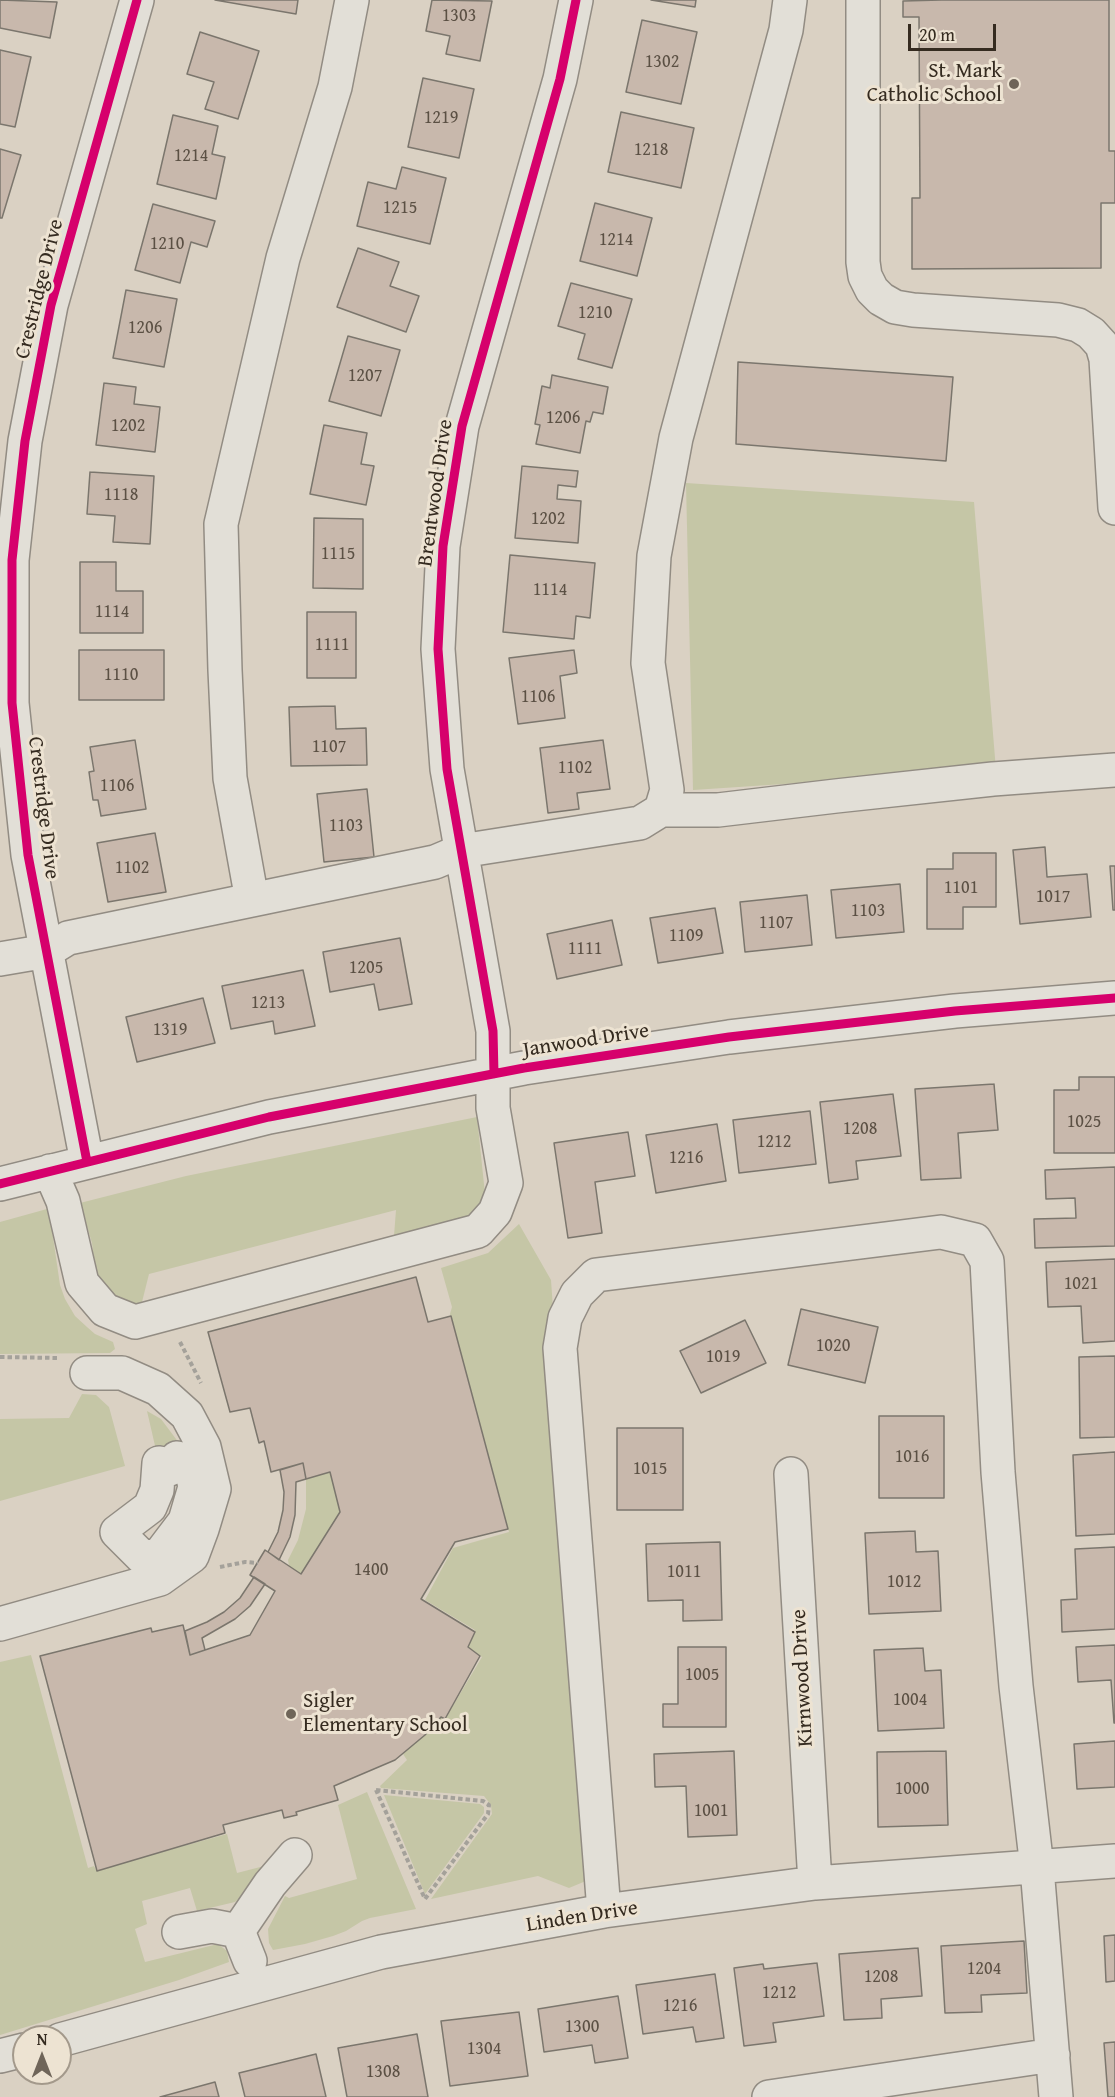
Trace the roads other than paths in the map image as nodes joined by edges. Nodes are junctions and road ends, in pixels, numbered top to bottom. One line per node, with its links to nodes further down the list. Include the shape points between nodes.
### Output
1 (137, 0): 11 (street, Crestridge Drive, via 51,305 25,441 12,560 12,703 28,855)
2 (352, 0): 10 (street, via 335,87 282,258 221,524 230,778)
3 (576, 0): 9 (street, Brentwood Drive, via 561,79 462,426 443,546 438,649 447,769)
4 (790, 0): 8 (street, via 786,30 676,438 654,556 648,663 667,790)
5 (863, 0): 6 (street, via 864,262 868,283 880,299 895,307 1058,320 1091,333 1102,345 1106,359)
6 (1115, 508)
7 (1115, 770): 8 (street, via 993,779 718,810)
8 (661, 810): 9 (street, via 640,823)
9 (461, 851): 10 (street, via 435,862); 14 (street, Brentwood Drive, via 493,1031)
10 (252, 900): 11 (street, via 68,938)
11 (47, 951): 12 (street); 15 (street, Crestridge Drive)
12 (0, 959)
13 (1115, 998): 14 (street, Janwood Drive, via 955,1011 729,1037)
14 (494, 1074): 15 (street, Janwood Drive, via 269,1117); 16 (street, Brentwood Drive, via 493,1108 506,1184 495,1212 478,1231 135,1322 105,1310 82,1283 63,1201)
15 (87, 1162): 16 (street, Janwood Drive)
16 (50, 1171): 17 (street, Janwood Drive)
17 (0, 1184)
18 (87, 1373): 20 (street, via 123,1373 158,1389 187,1415 204,1447 214,1489 202,1529 192,1556 160,1579)
19 (791, 1474): 24 (street, Kirnwood Drive)
20 (0, 1624)
21 (295, 1855): 26 (street)
22 (1115, 1861): 23 (street, Linden Drive)
23 (1037, 1868): 24 (street, Linden Drive); 25 (street, via 1016,1686 998,1472 987,1261 975,1240 930,1233 596,1275 577,1294 565,1318 561,1348); 30 (street)
24 (815, 1883): 25 (street, Linden Drive)
25 (604, 1911): 29 (street, Linden Drive, via 381,1952)
26 (238, 1931): 27 (street, via 212,1926); 28 (street)
27 (179, 1932)
28 (250, 1961)
29 (72, 2037)
30 (1053, 2055): 31 (street); 32 (street)
31 (769, 2097)
32 (1056, 2097)

